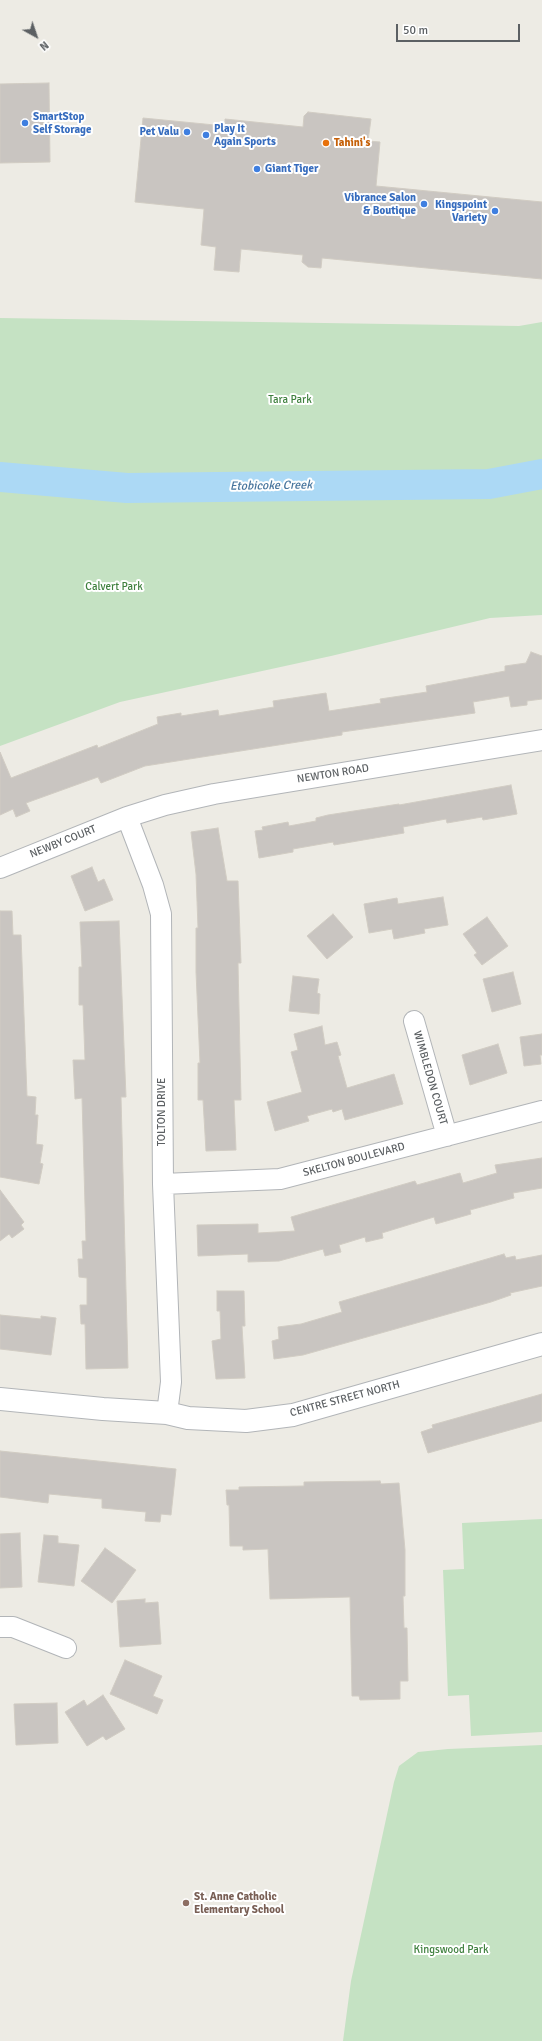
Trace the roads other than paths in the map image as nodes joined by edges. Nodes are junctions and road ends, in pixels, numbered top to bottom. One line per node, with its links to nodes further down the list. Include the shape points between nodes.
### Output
1 (542, 740): 2 (street, NEWTON ROAD, via 214,794)
2 (127, 817): 3 (street, NEWBY COURT); 7 (street, TOLTON DRIVE, via 153,885 161,914)
3 (0, 868)
4 (414, 1021): 6 (street, WIMBLEDON COURT)
5 (542, 1112): 6 (street, SKELTON BOULEVARD)
6 (447, 1136): 7 (street, SKELTON BOULEVARD, via 280,1179)
7 (163, 1184): 10 (street, TOLTON DRIVE, via 171,1382)
8 (542, 1344): 10 (street, CENTRE STREET NORTH, via 293,1415 246,1421 188,1418)
9 (0, 1399): 10 (street, CENTRE STREET NORTH)
10 (167, 1413)
11 (0, 1627): 12 (street, via 13,1627)
12 (66, 1648)

